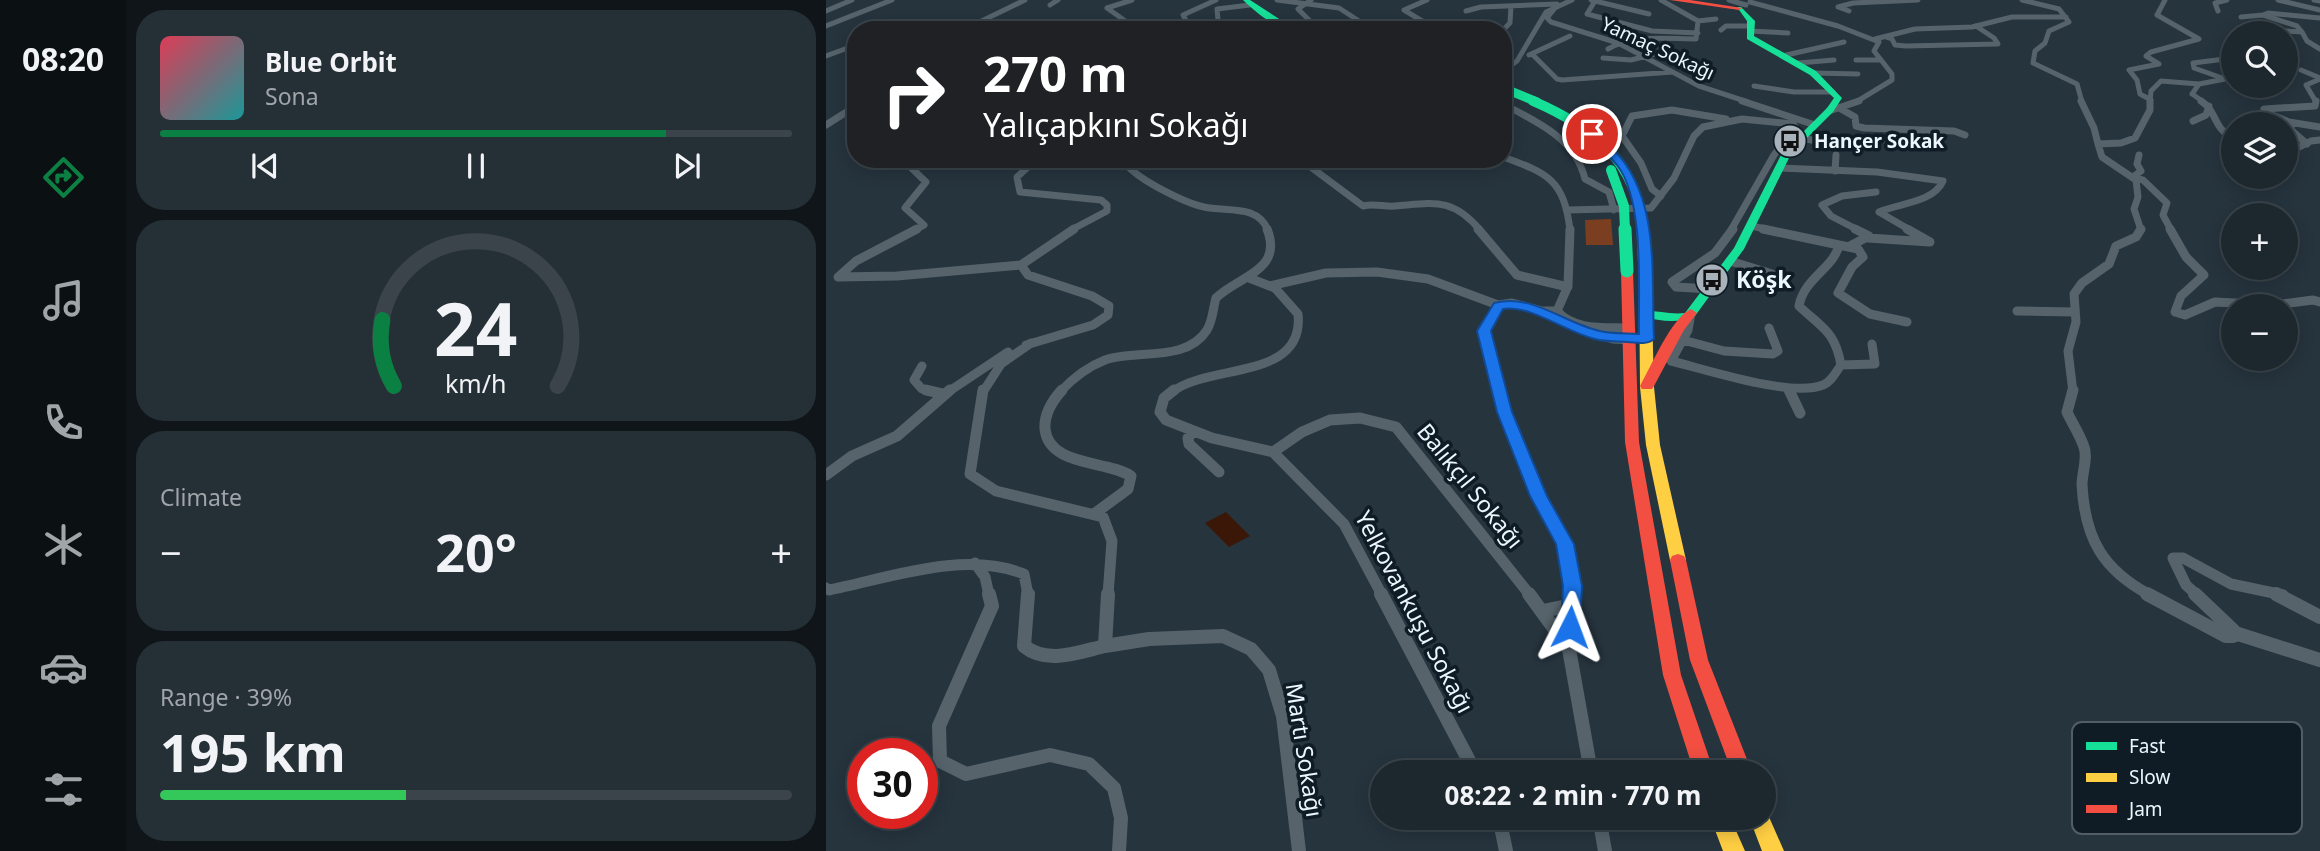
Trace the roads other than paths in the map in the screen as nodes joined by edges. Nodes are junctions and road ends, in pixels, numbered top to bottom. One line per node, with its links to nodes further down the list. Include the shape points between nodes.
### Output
1 (852, 0): 33 (street)
2 (892, 0): 55 (street)
3 (1025, 0): 44 (street)
4 (1058, 0): 27 (street)
5 (1132, 0): 45 (street, via 1107,8)
6 (1216, 0): 46 (street, via 1183,15)
7 (1277, 0): 30 (street)
8 (1311, 0): 30 (street)
9 (1427, 0): 52 (street, via 1404,10)
10 (1520, 0): 28 (street)
11 (1572, 0): 26 (street)
12 (1661, 0): 54 (street)
13 (1673, 0): 25 (main road)
14 (1907, 0): 15 (street); 34 (street, via 1838,7)
15 (1918, 0)
16 (2022, 0): 40 (street, via 2059,9)
17 (2165, 0): 102 (street, via 2157,15 2199,39 2151,52 2146,56 2158,65 2129,70 2140,94)
18 (2227, 0): 37 (street, via 2216,4)
19 (2278, 0): 35 (street)
20 (2314, 0): 22 (street)
21 (1593, 1): 38 (street); 62 (street, via 1586,14 1652,31)
22 (2320, 1)
23 (1251, 2): 47 (street, via 1217,9); 48 (main road); 49 (main road)
24 (1342, 2): 31 (street)
25 (1743, 3): 58 (main road); 67 (street)
26 (1563, 4): 28 (street); 32 (street)
27 (1050, 5)
28 (1526, 5): 29 (street)
29 (1511, 6): 36 (street); 53 (street)
30 (1300, 7): 31 (street); 50 (street)
31 (1334, 7): 51 (street)
32 (1555, 8): 70 (street, Yamaç Sokağı, via 1549,21); 80 (street, via 1545,12)
33 (826, 10)
34 (1849, 10)
35 (2320, 10)
36 (1466, 11)
37 (2218, 11)
38 (1649, 14)
39 (2263, 15): 41 (street); 42 (street); 61 (street, via 2297,26)
40 (2066, 17): 56 (street, via 2012,17); 120 (street, via 2069,22 2049,31 2045,43 2035,51 2033,63 2077,84)
41 (2241, 17)
42 (2320, 18)
43 (1716, 19): 54 (street)
44 (982, 21)
45 (1126, 21)
46 (1186, 21)
47 (1218, 21)
48 (1280, 21)
49 (1295, 21)
50 (1305, 21)
51 (1360, 21)
52 (1422, 21)
53 (1510, 21)
54 (1698, 21): 62 (street)
55 (826, 26)
56 (1976, 26): 57 (street); 66 (street, via 1998,44 1895,48 1892,38)
57 (1960, 28): 64 (street); 66 (street, via 1915,29)
58 (1750, 29): 59 (street, via 1726,26); 63 (street); 78 (main road, via 1750,37)
59 (1721, 30)
60 (2298, 32): 61 (street)
61 (2302, 32): 74 (street)
62 (1698, 33): 70 (street, via 1689,41)
63 (1788, 33)
64 (1967, 33)
65 (1570, 36): 69 (street)
66 (1886, 37): 67 (street)
67 (1875, 39): 84 (street, via 1879,42 1874,51)
68 (1844, 42): 78 (street)
69 (1558, 43): 75 (street); 76 (street)
70 (1618, 43): 73 (street); 79 (street, Yamaç Sokağı)
71 (847, 48): 77 (street)
72 (1660, 48): 79 (street, via 1671,50)
73 (1608, 49)
74 (2320, 49)
75 (1546, 52)
76 (1532, 54): 80 (street); 89 (street, via 1562,80 1627,79)
77 (826, 55)
78 (1782, 56): 86 (main road)
79 (1646, 57): 81 (street); 89 (street, Yamaç Sokağı)
80 (1516, 58): 87 (street)
81 (1603, 58)
82 (1834, 60): 86 (street)
83 (1856, 60): 84 (street)
84 (1880, 60): 105 (street, via 1892,80)
85 (2221, 60): 92 (street, via 2193,63 2194,68)
86 (1798, 63): 90 (main road)
87 (1512, 64)
88 (2301, 70): 93 (street)
89 (1673, 72): 111 (street, Yamaç Sokağı, via 1699,86)
90 (1813, 73): 91 (street); 99 (main road)
91 (1858, 74)
92 (2221, 78)
93 (2320, 78): 97 (street, via 2306,85)
94 (2221, 80): 95 (street)
95 (2199, 84): 102 (street, via 2161,81 2151,91); 103 (street, via 2192,94)
96 (1754, 86): 99 (street)
97 (2310, 90): 100 (street); 107 (street, via 2315,106 2264,108)
98 (1512, 92): 158 (main road, bridge, via 1569,118 1623,165 1637,195 1642,222)
99 (1833, 92): 105 (main road, via 1838,99)
100 (2320, 93)
101 (1512, 99): 158 (main road, bridge, via 1560,121 1584,139 1620,184 1627,271)
102 (2151, 100): 120 (street, via 2135,138)
103 (2209, 106): 109 (street, via 2206,115); 114 (street)
104 (1512, 109): 138 (street, via 1552,130 1569,146 1583,165 1585,179 1609,192)
105 (1835, 110): 111 (main road); 115 (street, via 1854,117 1856,126 1864,128)
106 (847, 112): 112 (street)
107 (2266, 112)
108 (1727, 119): 136 (street, via 1695,134); 136 (street, via 1672,110 1632,116 1622,136 1652,189); 148 (street, via 1785,121 1795,127 1719,249 1672,282)
109 (2193, 121)
110 (2298, 123): 113 (street)
111 (1812, 124): 117 (main road)
112 (826, 125)
113 (2320, 127)
114 (2221, 130)
115 (1965, 135)
116 (2298, 137): 121 (street)
117 (1799, 138): 122 (street); 132 (main road)
118 (2320, 140): 121 (street)
119 (1891, 144): 122 (street, via 1883,139)
120 (2098, 144): 134 (street, via 2102,157)
121 (2307, 144): 123 (street)
122 (1850, 145): 124 (street)
123 (2298, 150)
124 (1859, 151)
125 (1836, 155): 133 (street)
126 (2139, 155): 134 (street, via 2141,171)
127 (1512, 160): 137 (street, via 1555,181)
128 (912, 168): 143 (street, via 926,181 905,208 925,225 856,261 838,276 897,276)
129 (1027, 168): 143 (street, via 1017,177 1020,192 1101,200 1107,211)
130 (1129, 168): 145 (street, via 1199,207 1245,210 1261,218 1271,242 1269,257)
131 (1312, 168): 147 (street, via 1363,206 1447,204 1471,219 1517,275)
132 (1780, 168): 133 (street); 139 (main road)
133 (1835, 171): 140 (street, via 1943,181 1925,197 1879,212 1930,242)
134 (2133, 177): 149 (street, via 2143,180 2167,203 2163,215 2186,257 2204,275 2181,296 2174,310 2177,313 2185,315 2215,302 2284,305); 154 (street, via 2138,188 2134,206 2140,233 2116,246 2109,264 2076,289)
135 (1876, 192): 140 (street, via 1842,196 1822,205)
136 (1661, 196): 138 (street, via 1651,208)
137 (1567, 210): 138 (street); 147 (street, via 1571,228)
138 (1614, 210)
139 (1752, 226): 141 (street); 142 (main road)
140 (1868, 239): 141 (street)
141 (1844, 246): 155 (street, via 1858,249 1863,257 1844,278 1838,293 1888,322); 162 (street, via 1825,262 1799,298 1799,306 1808,316 1831,331)
142 (1730, 261): 144 (street); 148 (main road)
143 (1021, 265): 159 (street, via 1028,275 1109,306 1108,315 1093,325)
144 (1772, 274)
145 (1249, 278): 146 (street); 172 (street, via 1216,298 1212,324 1200,338 1169,352 1122,356 1093,365 1046,411 1045,435 1063,453 1131,476 1128,489)
146 (1269, 286): 150 (street, via 1326,273 1377,272 1428,279); 168 (street, via 1298,314 1296,341 1271,361 1168,393 1160,404 1163,418)
147 (1568, 287): 151 (street)
148 (1707, 295): 156 (main road)
149 (2318, 301)
150 (1498, 306): 153 (street, via 1512,303); 175 (street, via 1484,331 1487,347 1504,412 1565,544)
151 (1557, 311): 153 (street); 158 (street, via 1580,324)
152 (2017, 311): 154 (street)
153 (1542, 312): 158 (street, via 1583,331)
154 (2074, 312): 178 (street, via 2068,351 2073,392 2067,412 2085,449 2082,484 2088,528 2096,548 2133,586 2221,634)
155 (1907, 322)
156 (1684, 325): 157 (street, via 1724,351 1773,354 1778,351); 158 (main road, via 1670,319); 158 (main road, via 1666,336); 161 (street); 166 (main road)
157 (1769, 328)
158 (1640, 330): 166 (main road); 184 (main road, via 1628,359 1632,442 1672,674)
159 (1031, 344): 165 (street, via 1008,352); 172 (street, via 1001,364 983,389 970,474 996,491)
160 (1872, 344): 162 (street, via 1875,364)
161 (1671, 361): 164 (street); 166 (main road)
162 (1841, 365): 164 (street, via 1821,386)
163 (922, 366): 165 (street, via 914,380 922,389)
164 (1788, 388): 167 (street)
165 (943, 394): 171 (street, via 897,436 852,456)
166 (1647, 394): 185 (main road, via 1653,445 1699,660)
167 (1800, 413)
168 (1193, 431): 169 (street); 170 (street, via 1189,444)
169 (1273, 452): 176 (street, Balıkçıl Sokağı, via 1303,429 1323,421 1372,418 1396,427); 182 (street, Yelkovankuşu Sokağı, via 1344,524)
170 (1219, 471)
171 (826, 475)
172 (1094, 514): 179 (street, via 1103,517 1112,541)
173 (975, 563): 174 (street); 179 (street, Martı Sokağı, via 1004,565 1024,574 1028,590 1024,646 1029,652 1044,657); 190 (street, via 985,577 992,606 939,726 940,761 966,774 1050,755 1089,764 1114,788 1121,818)
174 (826, 588)
175 (1572, 605): 176 (street); 180 (street)
176 (1544, 611): 180 (street, Balıkçıl Sokağı)
177 (2320, 617): 178 (street, via 2283,595 2231,584 2183,558 2173,558 2186,585)
178 (2235, 633): 181 (street)
179 (1105, 646): 191 (street, Martı Sokağı, via 1223,636 1251,649 1269,670 1283,716)
180 (1569, 649): 183 (street)
181 (2320, 660)
182 (1469, 760)
183 (1589, 760)
184 (1700, 760)
185 (1737, 760)
186 (1502, 830): 192 (street)
187 (1601, 830): 193 (street)
188 (1725, 830): 194 (main road)
189 (1764, 830): 195 (main road)
190 (1119, 851)
191 (1299, 851)
192 (1506, 851)
193 (1605, 851)
194 (1734, 851)
195 (1773, 851)

